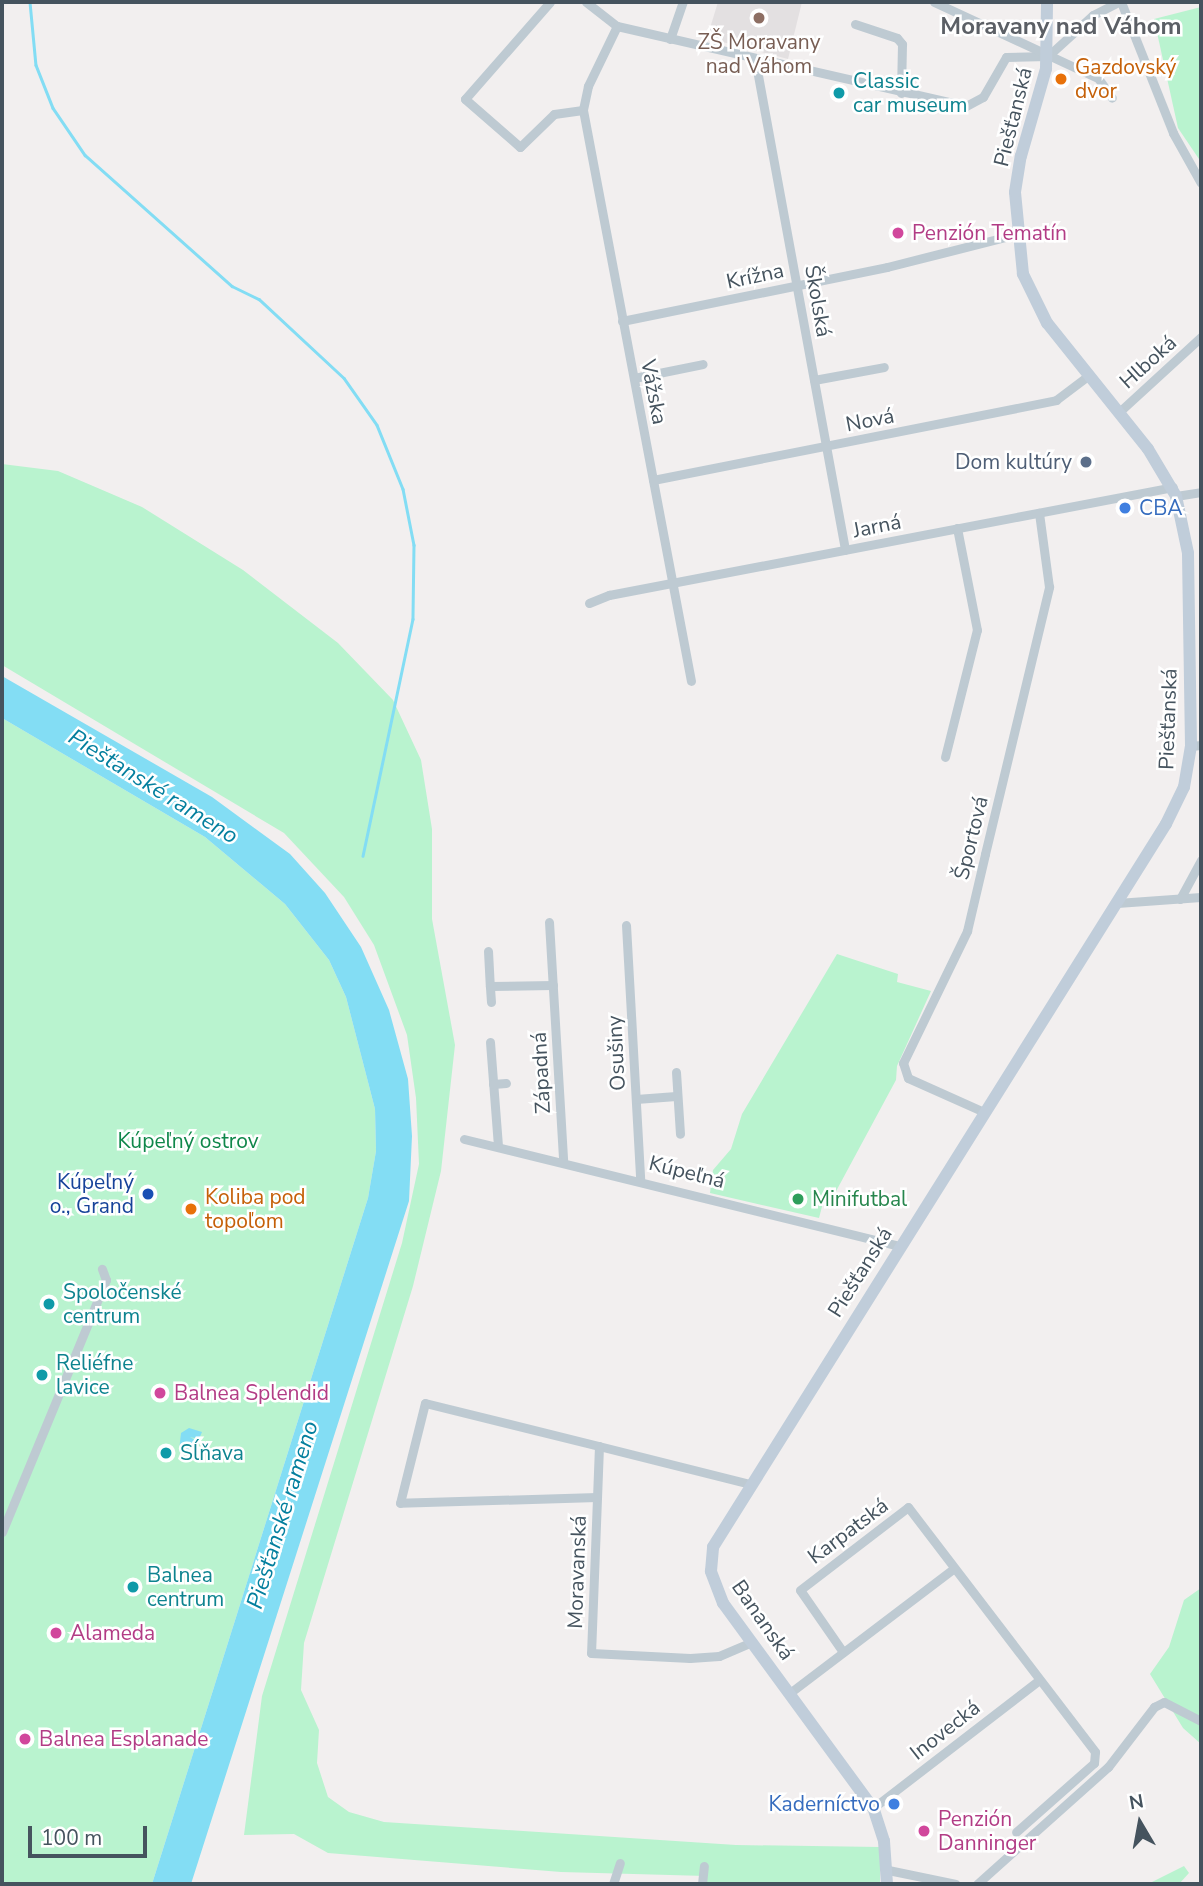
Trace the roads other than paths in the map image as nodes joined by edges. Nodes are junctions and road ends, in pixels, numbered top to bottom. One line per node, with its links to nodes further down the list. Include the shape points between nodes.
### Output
1 (550, 2): 14 (street, via 466,99 520,147 554,114)
2 (586, 2): 8 (street)
3 (683, 2): 9 (street)
4 (934, 2): 10 (street)
5 (1047, 2): 10 (main road, Piešťanská)
6 (1120, 2): 10 (street, via 1093,15); 15 (street, via 1173,133)
7 (855, 24): 12 (street, via 897,37 902,44)
8 (617, 26): 9 (street); 14 (street, Vážska, via 588,86)
9 (670, 39): 11 (street)
10 (1048, 56): 12 (street, via 1006,57 987,91 973,104); 13 (street, via 1098,78); 16 (main road, Piešťanská, via 1017,174)
11 (755, 59): 12 (street); 17 (street, Školská)
12 (901, 93)
13 (1112, 98)
14 (583, 110): 18 (street, Vážska)
15 (1201, 183)
16 (1017, 234): 17 (street, Krížna); 22 (main road, Piešťanská, via 1023,274 1036,307)
17 (798, 285): 18 (street, Krížna); 24 (street, Školská)
18 (622, 321): 23 (street, Vážska)
19 (1201, 337): 25 (street, Hlboká)
20 (703, 364): 23 (street)
21 (884, 367): 24 (street)
22 (1087, 377): 25 (main road, Piešťanská); 26 (street, Nová, via 1056,400)
23 (634, 378): 27 (street, Vážska)
24 (814, 380): 26 (street, Školská)
25 (1118, 413): 28 (main road, Piešťanská)
26 (825, 447): 27 (street, Nová); 32 (street, Školská)
27 (653, 480): 33 (street, Vážska)
28 (1174, 492): 29 (street); 30 (street, Jarná); 36 (main road, Piešťanská, via 1188,553)
29 (1201, 492)
30 (1039, 513): 31 (street, Jarná); 54 (street, Športová, via 1049,587 967,931 903,1062 908,1078)
31 (957, 528): 32 (street, Jarná); 37 (street, via 977,630)
32 (845, 550): 33 (street, Jarná)
33 (673, 584): 34 (street, Jarná); 35 (street, Vážska)
34 (589, 603)
35 (691, 681)
36 (1196, 745): 41 (main road, Piešťanská, via 1172,813)
37 (945, 758)
38 (1201, 860): 40 (street)
39 (1201, 897): 40 (street)
40 (1180, 900): 41 (street)
41 (1117, 903): 54 (main road, Piešťanská)
42 (549, 922): 45 (street, Západná)
43 (626, 925): 53 (street, Osušiny)
44 (488, 951): 46 (street)
45 (553, 985): 46 (street); 58 (street, Západná)
46 (490, 986): 47 (street)
47 (491, 1002)
48 (490, 1042): 51 (street)
49 (676, 1072): 52 (street)
50 (506, 1083): 51 (street, Západná)
51 (493, 1084): 57 (street)
52 (676, 1096): 53 (street); 55 (street)
53 (636, 1098): 59 (street, Osušiny)
54 (984, 1112): 60 (main road, Piešťanská)
55 (680, 1135)
56 (464, 1139): 57 (street, Kúpeľná)
57 (498, 1145): 58 (street, Kúpeľná)
58 (563, 1160): 59 (street, Kúpeľná)
59 (640, 1179): 60 (street, Kúpeľná)
60 (900, 1245): 62 (main road, Piešťanská)
61 (102, 1269): 66 (street, via 106,1280)
62 (841, 1340): 64 (main road, Bananská)
63 (599, 1446): 64 (street); 65 (street, Moravanská); 65 (street, Moravanská, via 425,1403 400,1503)
64 (750, 1485): 68 (main road, Bananská, via 719,1535 711,1562 718,1594)
65 (597, 1497): 68 (street, Moravanská, via 592,1653 690,1658 719,1656)
66 (2, 1532)
67 (953, 1569): 69 (street); 69 (street, Karpatská, via 908,1507 803,1586 802,1596); 70 (street)
68 (752, 1642): 71 (main road, Bananská)
69 (843, 1652): 71 (street)
70 (1039, 1680): 73 (street, Inovecká); 74 (street, via 1095,1752 1094,1763)
71 (791, 1692): 73 (main road, Bananská)
72 (1201, 1721): 82 (street, via 1164,1702 1154,1707 1108,1767)
73 (873, 1808): 77 (main road, Bananská)
74 (1016, 1832)
75 (620, 1863): 78 (street)
76 (704, 1866): 79 (street)
77 (888, 1870): 80 (main road, Bananská); 81 (street)
78 (613, 1884)
79 (702, 1884)
80 (887, 1884)
81 (956, 1884)
82 (977, 1884)

